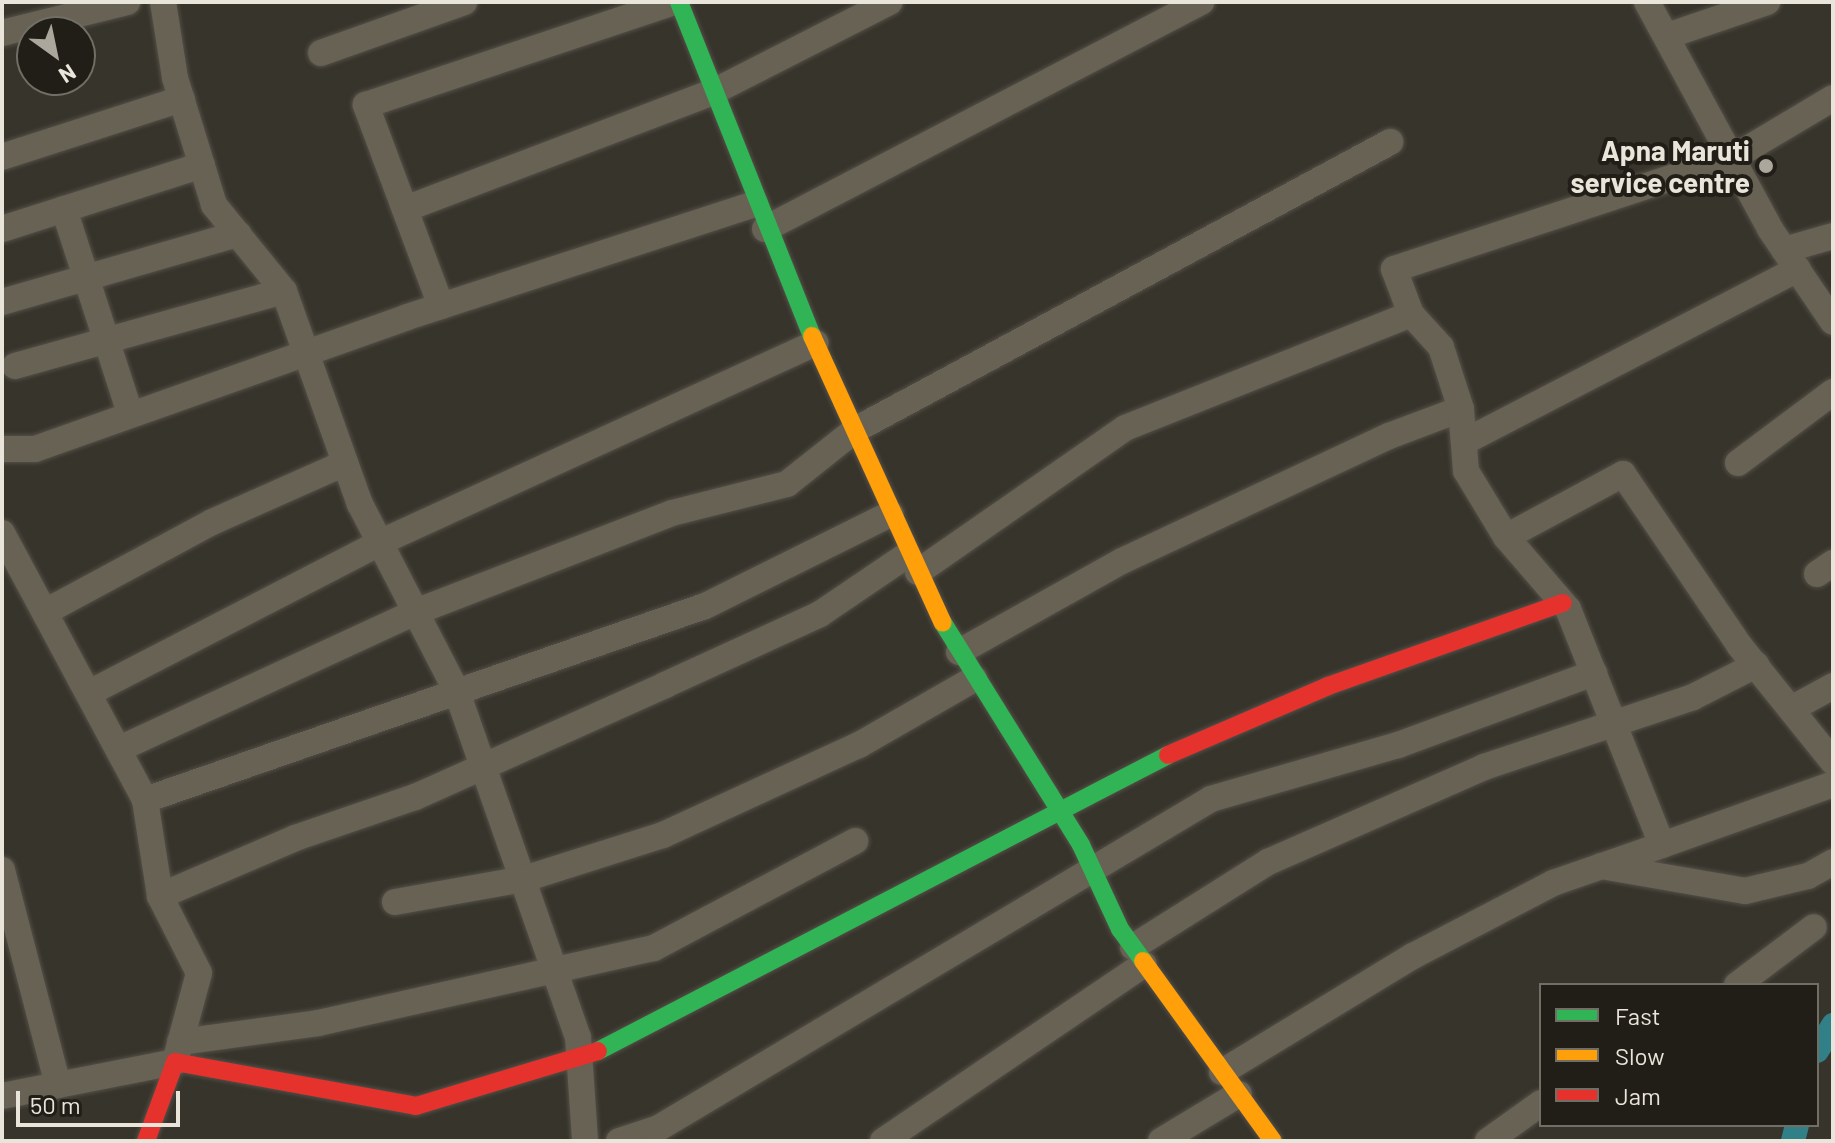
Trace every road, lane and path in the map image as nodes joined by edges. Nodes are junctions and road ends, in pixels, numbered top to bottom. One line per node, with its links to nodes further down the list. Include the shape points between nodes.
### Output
1 (127, 2): 9 (street)
2 (163, 2): 14 (street)
3 (464, 2): 11 (street)
4 (676, 2): 12 (street); 21 (street, via 366,105)
5 (890, 2): 12 (street)
6 (1201, 2): 23 (street)
7 (1647, 2): 10 (street)
8 (1767, 2): 10 (street)
9 (2, 33)
10 (1667, 36): 17 (street)
11 (321, 53)
12 (715, 91): 19 (street); 21 (street)
13 (1833, 98): 17 (street)
14 (182, 99): 16 (street); 18 (street)
15 (1390, 142): 40 (street)
16 (2, 157)
17 (1734, 157): 26 (street); 31 (street, via 1394,269)
18 (202, 165): 20 (street); 24 (street, via 214,205)
19 (755, 204): 23 (street); 30 (street)
20 (64, 209): 22 (street); 27 (street)
21 (405, 209): 30 (street)
22 (2, 229)
23 (765, 229): 33 (street)
24 (238, 234): 27 (street); 28 (street)
25 (1833, 236): 26 (street)
26 (1791, 259): 32 (street); 41 (street)
27 (86, 283): 29 (street); 34 (street)
28 (284, 291): 34 (street); 35 (street)
29 (2, 302)
30 (441, 306): 35 (street)
31 (1411, 314): 38 (street, via 1441,347); 49 (street, via 1125,428)
32 (1833, 322)
33 (816, 343): 40 (street); 48 (street)
34 (104, 344): 36 (street); 39 (street)
35 (306, 352): 39 (street); 43 (street)
36 (15, 366)
37 (1833, 392): 44 (street)
38 (1461, 409): 41 (street); 53 (street, via 1389,436 1122,561)
39 (130, 413): 42 (street, via 35,449)
40 (855, 430): 45 (street); 51 (street, via 787,484 672,513)
41 (1464, 442): 47 (street, via 1466,471)
42 (2, 449)
43 (345, 463): 48 (street); 52 (street, via 212,522)
44 (1738, 463)
45 (890, 514): 49 (street); 58 (street, via 705,606)
46 (2, 533): 52 (street)
47 (1506, 537): 50 (street); 54 (street, via 1623,474)
48 (381, 542): 51 (street); 59 (street)
49 (913, 564): 53 (street); 64 (street, via 820,614)
50 (1563, 603): 55 (street); 67 (street, via 1328,686)
51 (418, 611): 58 (street); 62 (street)
52 (45, 612): 59 (street)
53 (959, 652): 56 (street)
54 (1756, 665): 60 (street); 61 (street, via 1693,697)
55 (1594, 673): 61 (street); 71 (street, via 1398,745 1211,799)
56 (974, 679): 67 (street); 74 (street, via 859,745 663,835)
57 (1833, 686): 60 (street)
58 (457, 692): 64 (street); 66 (street)
59 (89, 693): 62 (street)
60 (1793, 708): 63 (street)
61 (1613, 722): 69 (street); 78 (street, via 1484,767 1268,862)
62 (119, 749): 66 (street)
63 (1833, 762)
64 (483, 765): 74 (street); 75 (street)
65 (1833, 784): 69 (street)
66 (145, 800): 75 (street)
67 (1056, 807): 71 (street); 82 (street)
68 (855, 841): 79 (street, via 654,948)
69 (1662, 845): 72 (street)
70 (1833, 862): 72 (street, via 1745,891)
71 (1091, 866): 78 (street); 90 (street, via 657,1129)
72 (1601, 866): 83 (street, via 1553,883 1413,956)
73 (2, 870): 84 (street)
74 (524, 879): 76 (street); 79 (street)
75 (160, 896): 81 (street, via 199,973)
76 (395, 902)
77 (1814, 927): 80 (street)
78 (1138, 955): 83 (street); 91 (street)
79 (555, 970): 81 (street); 82 (street)
80 (1740, 983)
81 (177, 1052): 82 (street, via 416,1106); 84 (street); 88 (street)
82 (580, 1061): 89 (street)
83 (1222, 1072): 85 (street)
84 (58, 1085): 86 (street)
85 (1239, 1094): 92 (street); 93 (street)
86 (2, 1096)
87 (1539, 1104): 94 (street)
88 (146, 1141)
89 (585, 1141)
90 (619, 1141)
91 (883, 1141)
92 (1161, 1141)
93 (1273, 1141)
94 (1488, 1141)

